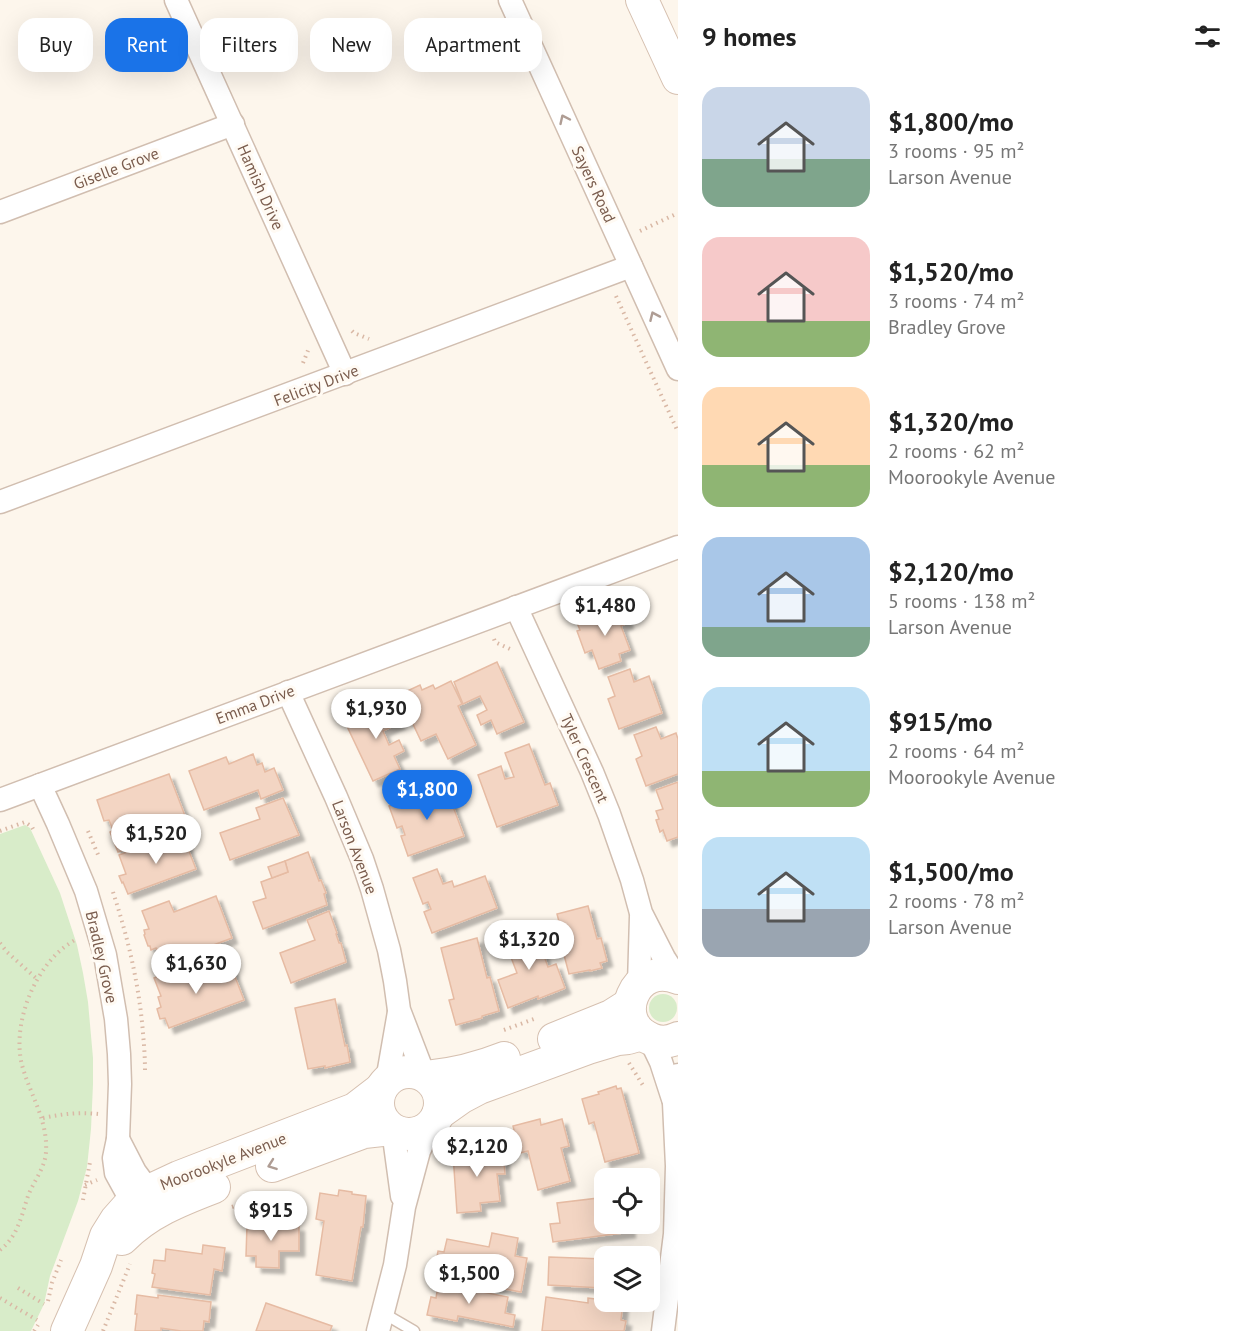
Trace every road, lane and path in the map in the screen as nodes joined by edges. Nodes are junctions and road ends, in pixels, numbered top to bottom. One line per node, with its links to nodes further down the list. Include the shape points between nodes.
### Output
1 (176, 0): 5 (street, Hamish Drive)
2 (510, 0): 7 (street, Sayers Road, one-way to 2)
3 (642, 0): 4 (street)
4 (678, 78)
5 (233, 124): 6 (street, Giselle Grove); 9 (street, Hamish Drive)
6 (0, 212)
7 (631, 266): 8 (street, Sayers Road, one-way to 7); 9 (street, Felicity Drive)
8 (678, 369)
9 (345, 374): 10 (street, Felicity Drive)
10 (0, 502)
11 (678, 547): 12 (street, Emma Drive)
12 (516, 607): 13 (street, Emma Drive); 20 (street, Tyler Crescent, via 609,813)
13 (487, 619): 14 (path, via 495,642 510,648); 15 (street, Emma Drive)
14 (514, 658)
15 (288, 692): 16 (street, Emma Drive); 26 (street, Larson Avenue, via 362,859 389,950)
16 (40, 785): 17 (street, Emma Drive); 40 (street, Bradley Grove, via 86,891 105,955 116,1019)
17 (0, 800)
18 (0, 831): 19 (path, via 25,822)
19 (35, 834)
20 (641, 913): 23 (street, Tyler Crescent); 25 (street, Tyler Crescent)
21 (0, 943): 24 (path)
22 (80, 949): 24 (path, via 77,939 68,943)
23 (677, 978): 25 (street, via 660,975 645,980)
24 (37, 979): 37 (path, via 24,1016 20,1050 24,1072)
25 (635, 994): 29 (street, via 632,1020); 31 (street, via 602,1019 487,1065 454,1074)
26 (399, 1010): 31 (street, Larson Avenue); 32 (street, Larson Avenue)
27 (534, 1019): 28 (path)
28 (503, 1031)
29 (647, 1037): 33 (path, via 628,1063); 34 (street, via 661,1062); 38 (street, via 588,1048 479,1088)
30 (678, 1075): 34 (street)
31 (425, 1076): 32 (street, via 400,1072); 38 (street, via 440,1098)
32 (384, 1085): 41 (street, via 378,1097 379,1114); 45 (street, Moorookyle Avenue, via 355,1109 179,1177)
33 (645, 1089)
34 (674, 1103): 58 (street, via 675,1234)
35 (95, 1104): 36 (path)
36 (95, 1114): 37 (path); 39 (path); 40 (path)
37 (43, 1118): 48 (path, via 45,1161 16,1233)
38 (434, 1121): 41 (street, via 425,1131 412,1135); 46 (street, via 420,1151)
39 (94, 1123)
40 (118, 1128): 45 (street, Bradley Grove, via 116,1173)
41 (392, 1129): 45 (street, Moorookyle Avenue, one-way to 45, via 364,1132 186,1197); 46 (street)
42 (91, 1156): 44 (path)
43 (270, 1193): 47 (path)
44 (82, 1200)
45 (144, 1203): 54 (street, Moorookyle Avenue, via 132,1229)
46 (404, 1207): 53 (street)
47 (228, 1209)
48 (0, 1250)
49 (133, 1255): 56 (path)
50 (61, 1260): 51 (path, via 46,1303)
51 (18, 1288)
52 (0, 1298): 54 (path)
53 (381, 1322): 57 (lane)
54 (47, 1325): 55 (path)
55 (34, 1331)
56 (103, 1331)
57 (414, 1331)
58 (663, 1331)

